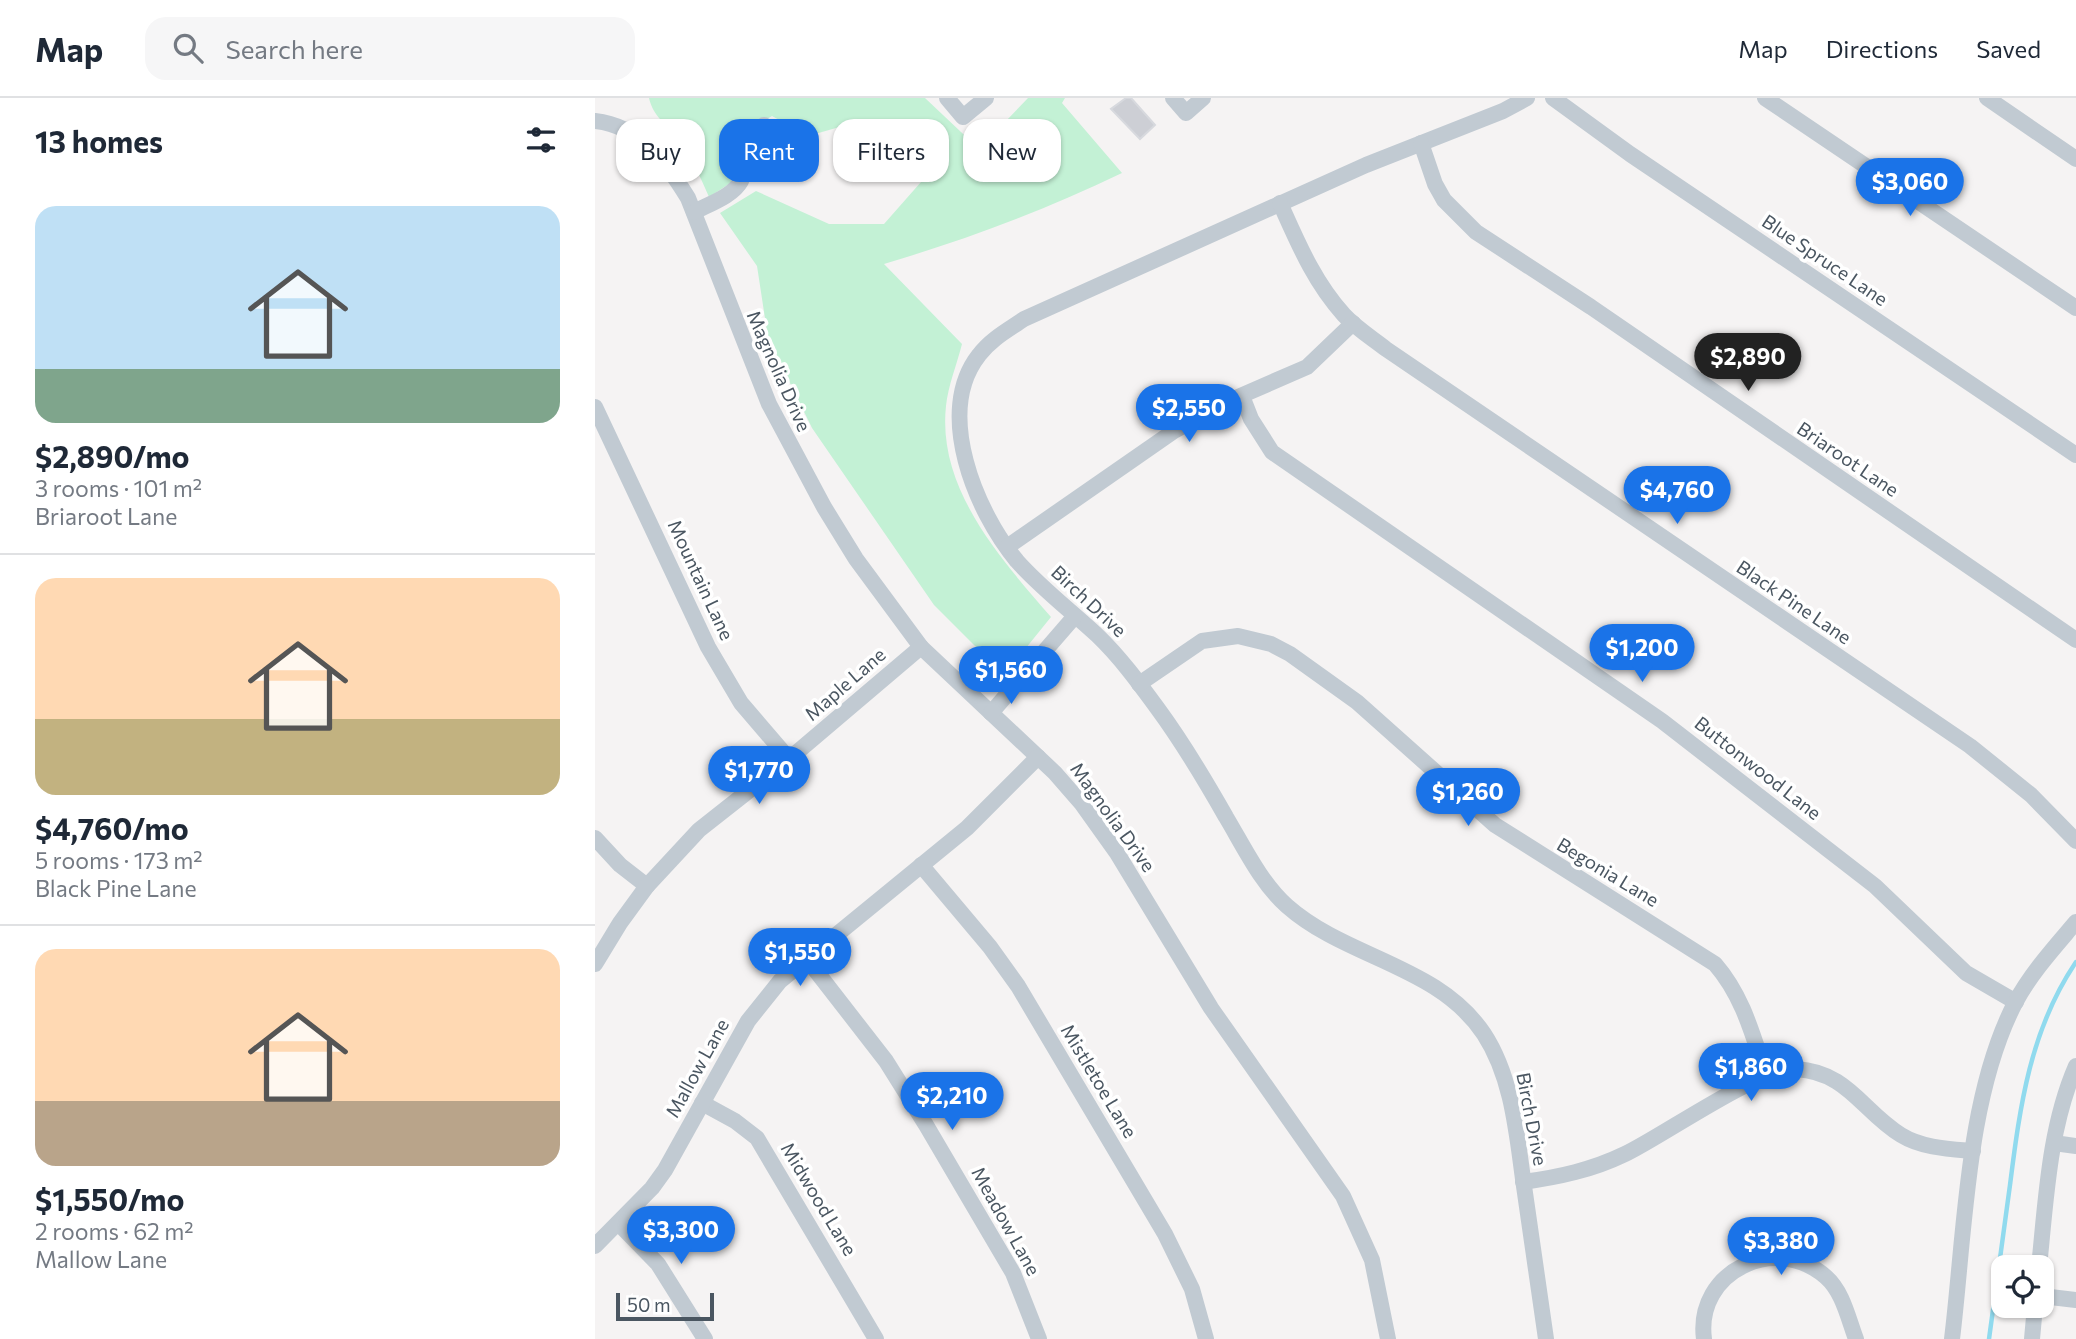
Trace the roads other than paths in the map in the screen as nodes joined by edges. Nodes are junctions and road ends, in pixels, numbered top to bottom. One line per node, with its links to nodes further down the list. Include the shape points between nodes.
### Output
1 (947, 98): 2 (street, via 963,117)
2 (986, 98)
3 (1173, 98): 4 (street, via 1186,113)
4 (1203, 98)
5 (1527, 98): 10 (street, Birch Drive)
6 (1553, 98): 19 (street, Blue Spruce Lane)
7 (1765, 98): 15 (street)
8 (1998, 101): 11 (street)
9 (595, 121): 14 (street, Magnolia Drive, via 618,126 647,144 675,177)
10 (1421, 143): 13 (street, Birch Drive); 22 (street, Briaroot Lane, via 1444,200 1476,232)
11 (2076, 159)
12 (740, 182): 14 (street)
13 (1280, 203): 16 (street, Black Pine Lane, via 1313,274); 20 (street, Birch Drive, via 1024,319 977,356 960,402 963,449 977,496)
14 (694, 212): 23 (street, Magnolia Drive, via 727,303 792,451 856,559)
15 (2076, 309)
16 (1353, 323): 17 (street, via 1307,366); 29 (street, Black Pine Lane, via 1970,746 2031,795)
17 (1242, 396): 20 (street, via 1172,433); 35 (street, Buttonwood Lane, via 1272,452 1663,721 1875,886 1966,973)
18 (595, 407): 27 (street, Mountain Lane, via 708,647 741,703)
19 (2076, 455)
20 (1007, 547): 21 (street, Birch Drive)
21 (1075, 616): 24 (street, Birch Drive); 25 (street)
22 (2076, 640)
23 (921, 647): 25 (street, Magnolia Drive); 27 (street, Maple Lane)
24 (1139, 684): 37 (street, Begonia Lane, via 1193,646 1217,637 1252,638 1290,654 1357,702 1495,825 1715,964 1746,1014); 42 (street, Birch Drive, via 1282,901 1332,937 1419,977 1473,1019 1506,1084)
25 (991, 713): 26 (street, Magnolia Drive)
26 (1038, 757): 30 (street, Mallow Lane, via 967,828); 53 (street, Magnolia Drive, via 1082,804 1117,853 1224,1028 1343,1196 1372,1260)
27 (789, 760): 31 (street, Maple Lane, via 699,830)
28 (595, 838): 31 (street)
29 (2076, 841)
30 (921, 865): 33 (street, Mallow Lane); 52 (street, Mistletoe Lane, via 990,947 1039,1021 1164,1234 1192,1289)
31 (647, 886): 34 (street, Maple Lane)
32 (2076, 922): 35 (street)
33 (806, 958): 38 (street, Mallow Lane, via 780,981 748,1021); 51 (street, Meadow Lane, via 886,1061 926,1125 1013,1273)
34 (595, 964)
35 (2016, 1002): 41 (street, via 1988,1071)
36 (2076, 1066): 39 (street, via 2061,1106)
37 (1766, 1075): 41 (street, via 1795,1068 1824,1075 1851,1090 1903,1137); 42 (street, via 1626,1154 1571,1174)
38 (702, 1102): 43 (street, Mallow Lane, via 665,1170); 50 (street, Midwood Lane, via 757,1138)
39 (2055, 1143): 40 (street); 45 (street)
40 (2076, 1146)
41 (1973, 1152): 57 (street)
42 (1523, 1182): 54 (street, Birch Drive)
43 (619, 1224): 44 (street, Mallow Lane); 49 (street, via 658,1264)
44 (595, 1246)
45 (2041, 1255)
46 (2054, 1297): 47 (street)
47 (2076, 1300)
48 (2034, 1318): 58 (street)
49 (705, 1339)
50 (876, 1339)
51 (1039, 1339)
52 (1206, 1339)
53 (1388, 1339)
54 (1546, 1339)
55 (1704, 1339): 56 (street, via 1707,1305 1723,1280 1760,1258 1811,1267 1833,1285)
56 (1856, 1339)
57 (1952, 1339)
58 (2032, 1339)

